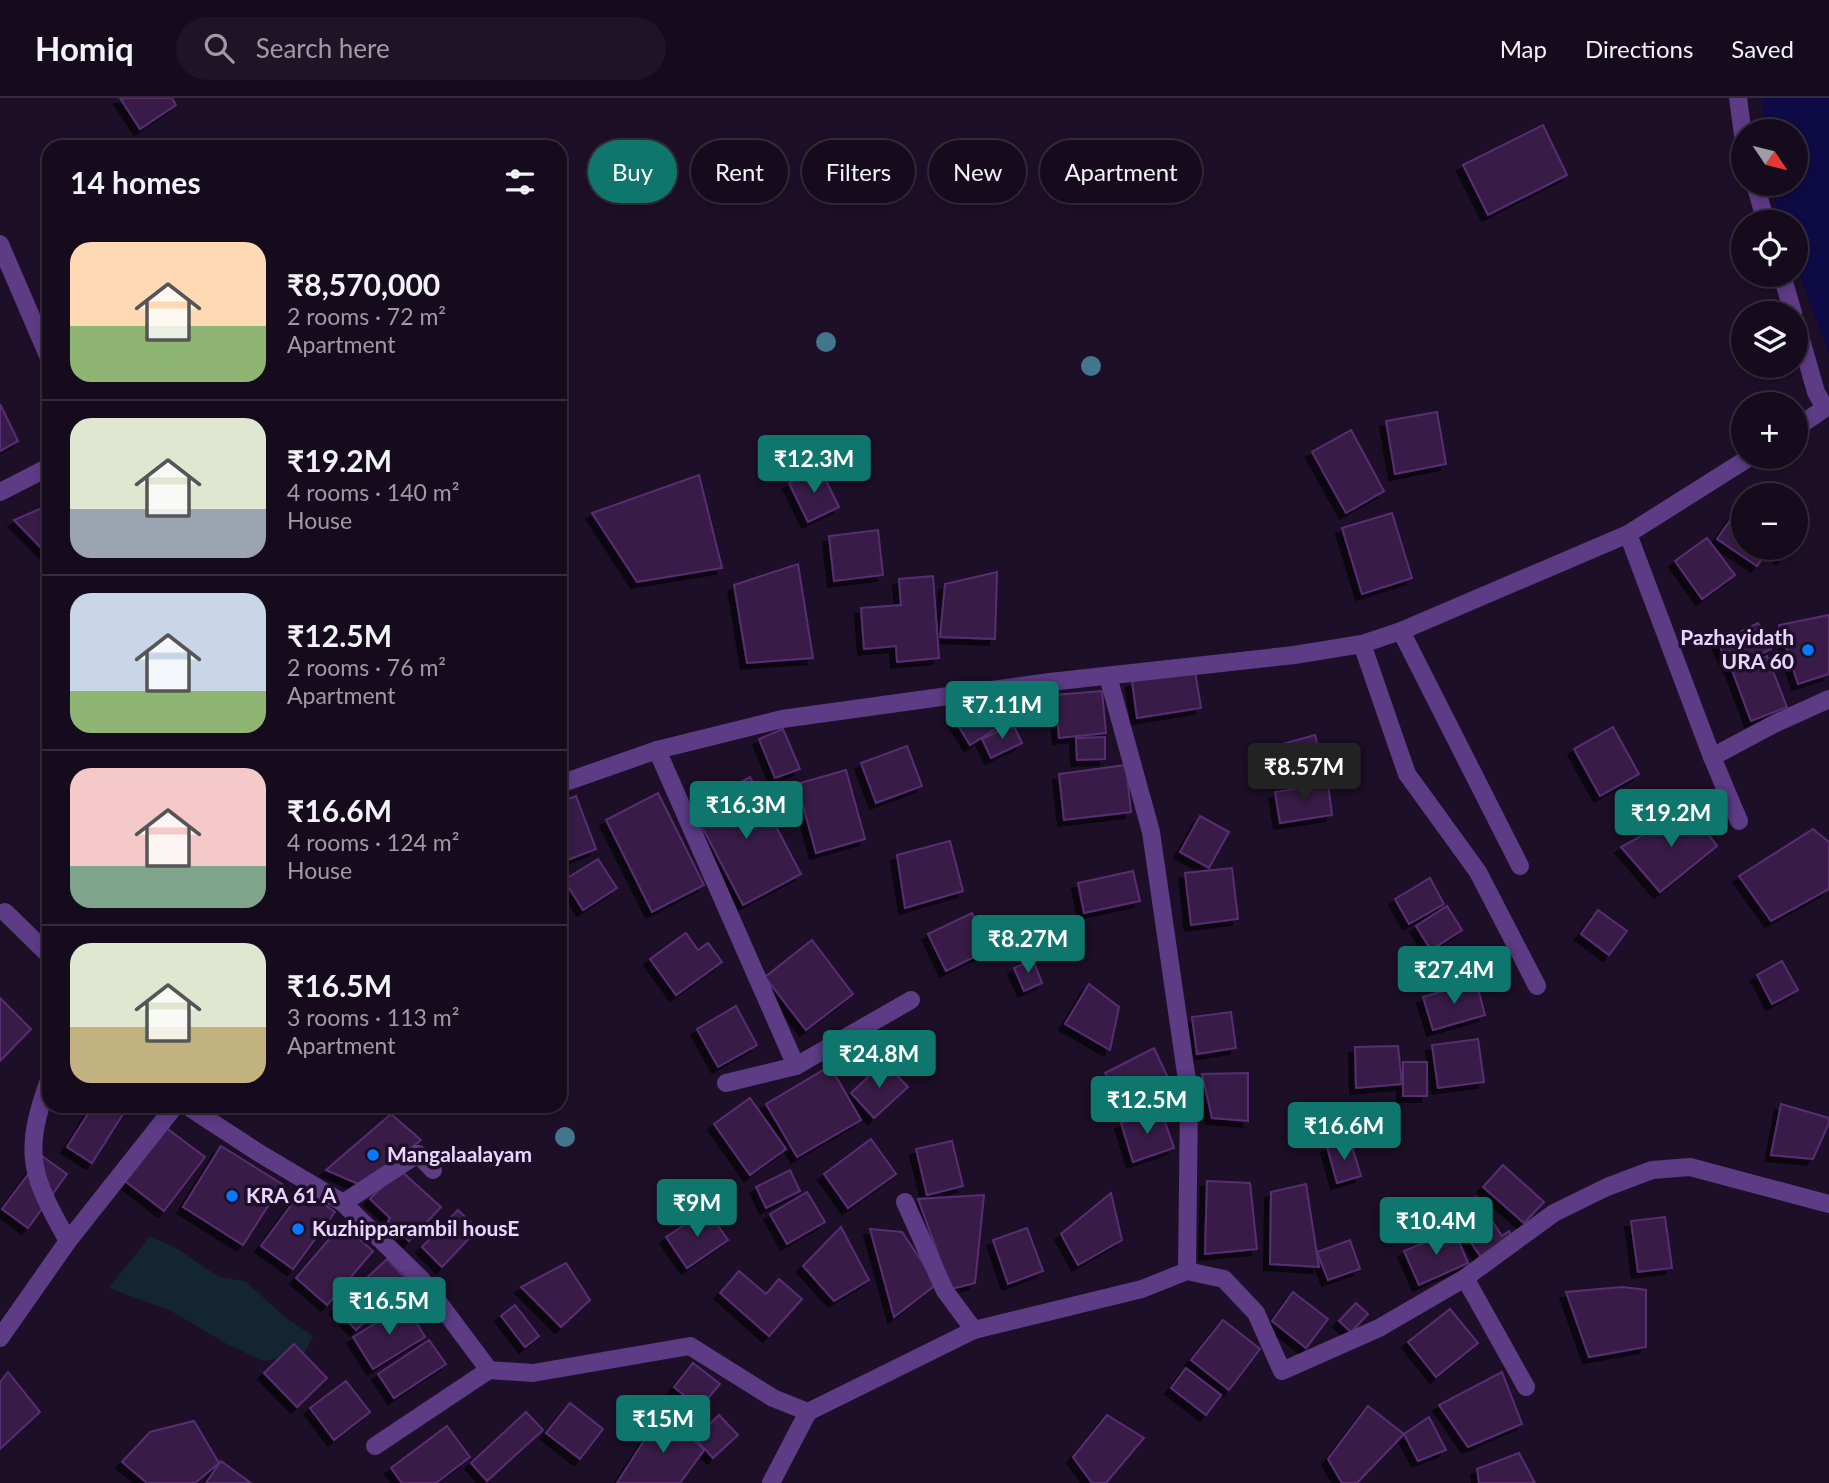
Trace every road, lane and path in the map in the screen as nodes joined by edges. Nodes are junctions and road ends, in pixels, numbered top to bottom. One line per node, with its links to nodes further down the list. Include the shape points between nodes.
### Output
1 (1738, 98): 2 (street)
2 (1741, 119)
3 (0, 244): 4 (street)
4 (42, 342)
5 (1808, 364): 6 (street, via 1816,392)
6 (1827, 408): 7 (street)
7 (1808, 420)
8 (1731, 469): 11 (street)
9 (42, 471): 10 (street)
10 (0, 492)
11 (1629, 534): 12 (street); 17 (street)
12 (1401, 631): 13 (street); 20 (street)
13 (1362, 644): 14 (street); 23 (street, via 1408,774 1478,872)
14 (1108, 676): 16 (street, via 782,719); 35 (street, via 1151,832 1189,1094)
15 (1829, 699): 17 (street)
16 (657, 750): 18 (street); 25 (street)
17 (1713, 757): 19 (street)
18 (567, 782)
19 (1739, 821)
20 (1520, 866)
21 (5, 912): 22 (street)
22 (42, 949)
23 (1537, 986)
24 (911, 1000): 25 (street)
25 (796, 1066): 26 (street)
26 (726, 1083)
27 (42, 1099): 34 (street, via 33,1146 34,1171)
28 (169, 1113): 34 (street)
29 (198, 1113): 32 (street)
30 (433, 1170): 32 (street, via 418,1154)
31 (905, 1202): 37 (street, via 944,1291)
32 (344, 1203): 39 (street, via 421,1279)
33 (1829, 1204): 36 (street, via 1690,1167 1652,1170 1554,1213)
34 (68, 1241): 38 (street)
35 (1187, 1271): 36 (street, via 1224,1279 1256,1313 1282,1371 1379,1328); 37 (street, via 1142,1289)
36 (1465, 1278): 40 (street)
37 (974, 1329): 41 (street)
38 (0, 1338)
39 (489, 1370): 41 (street, via 533,1373 690,1346 773,1398); 42 (street)
40 (1526, 1387)
41 (808, 1412): 43 (street)
42 (375, 1446)
43 (771, 1483)

